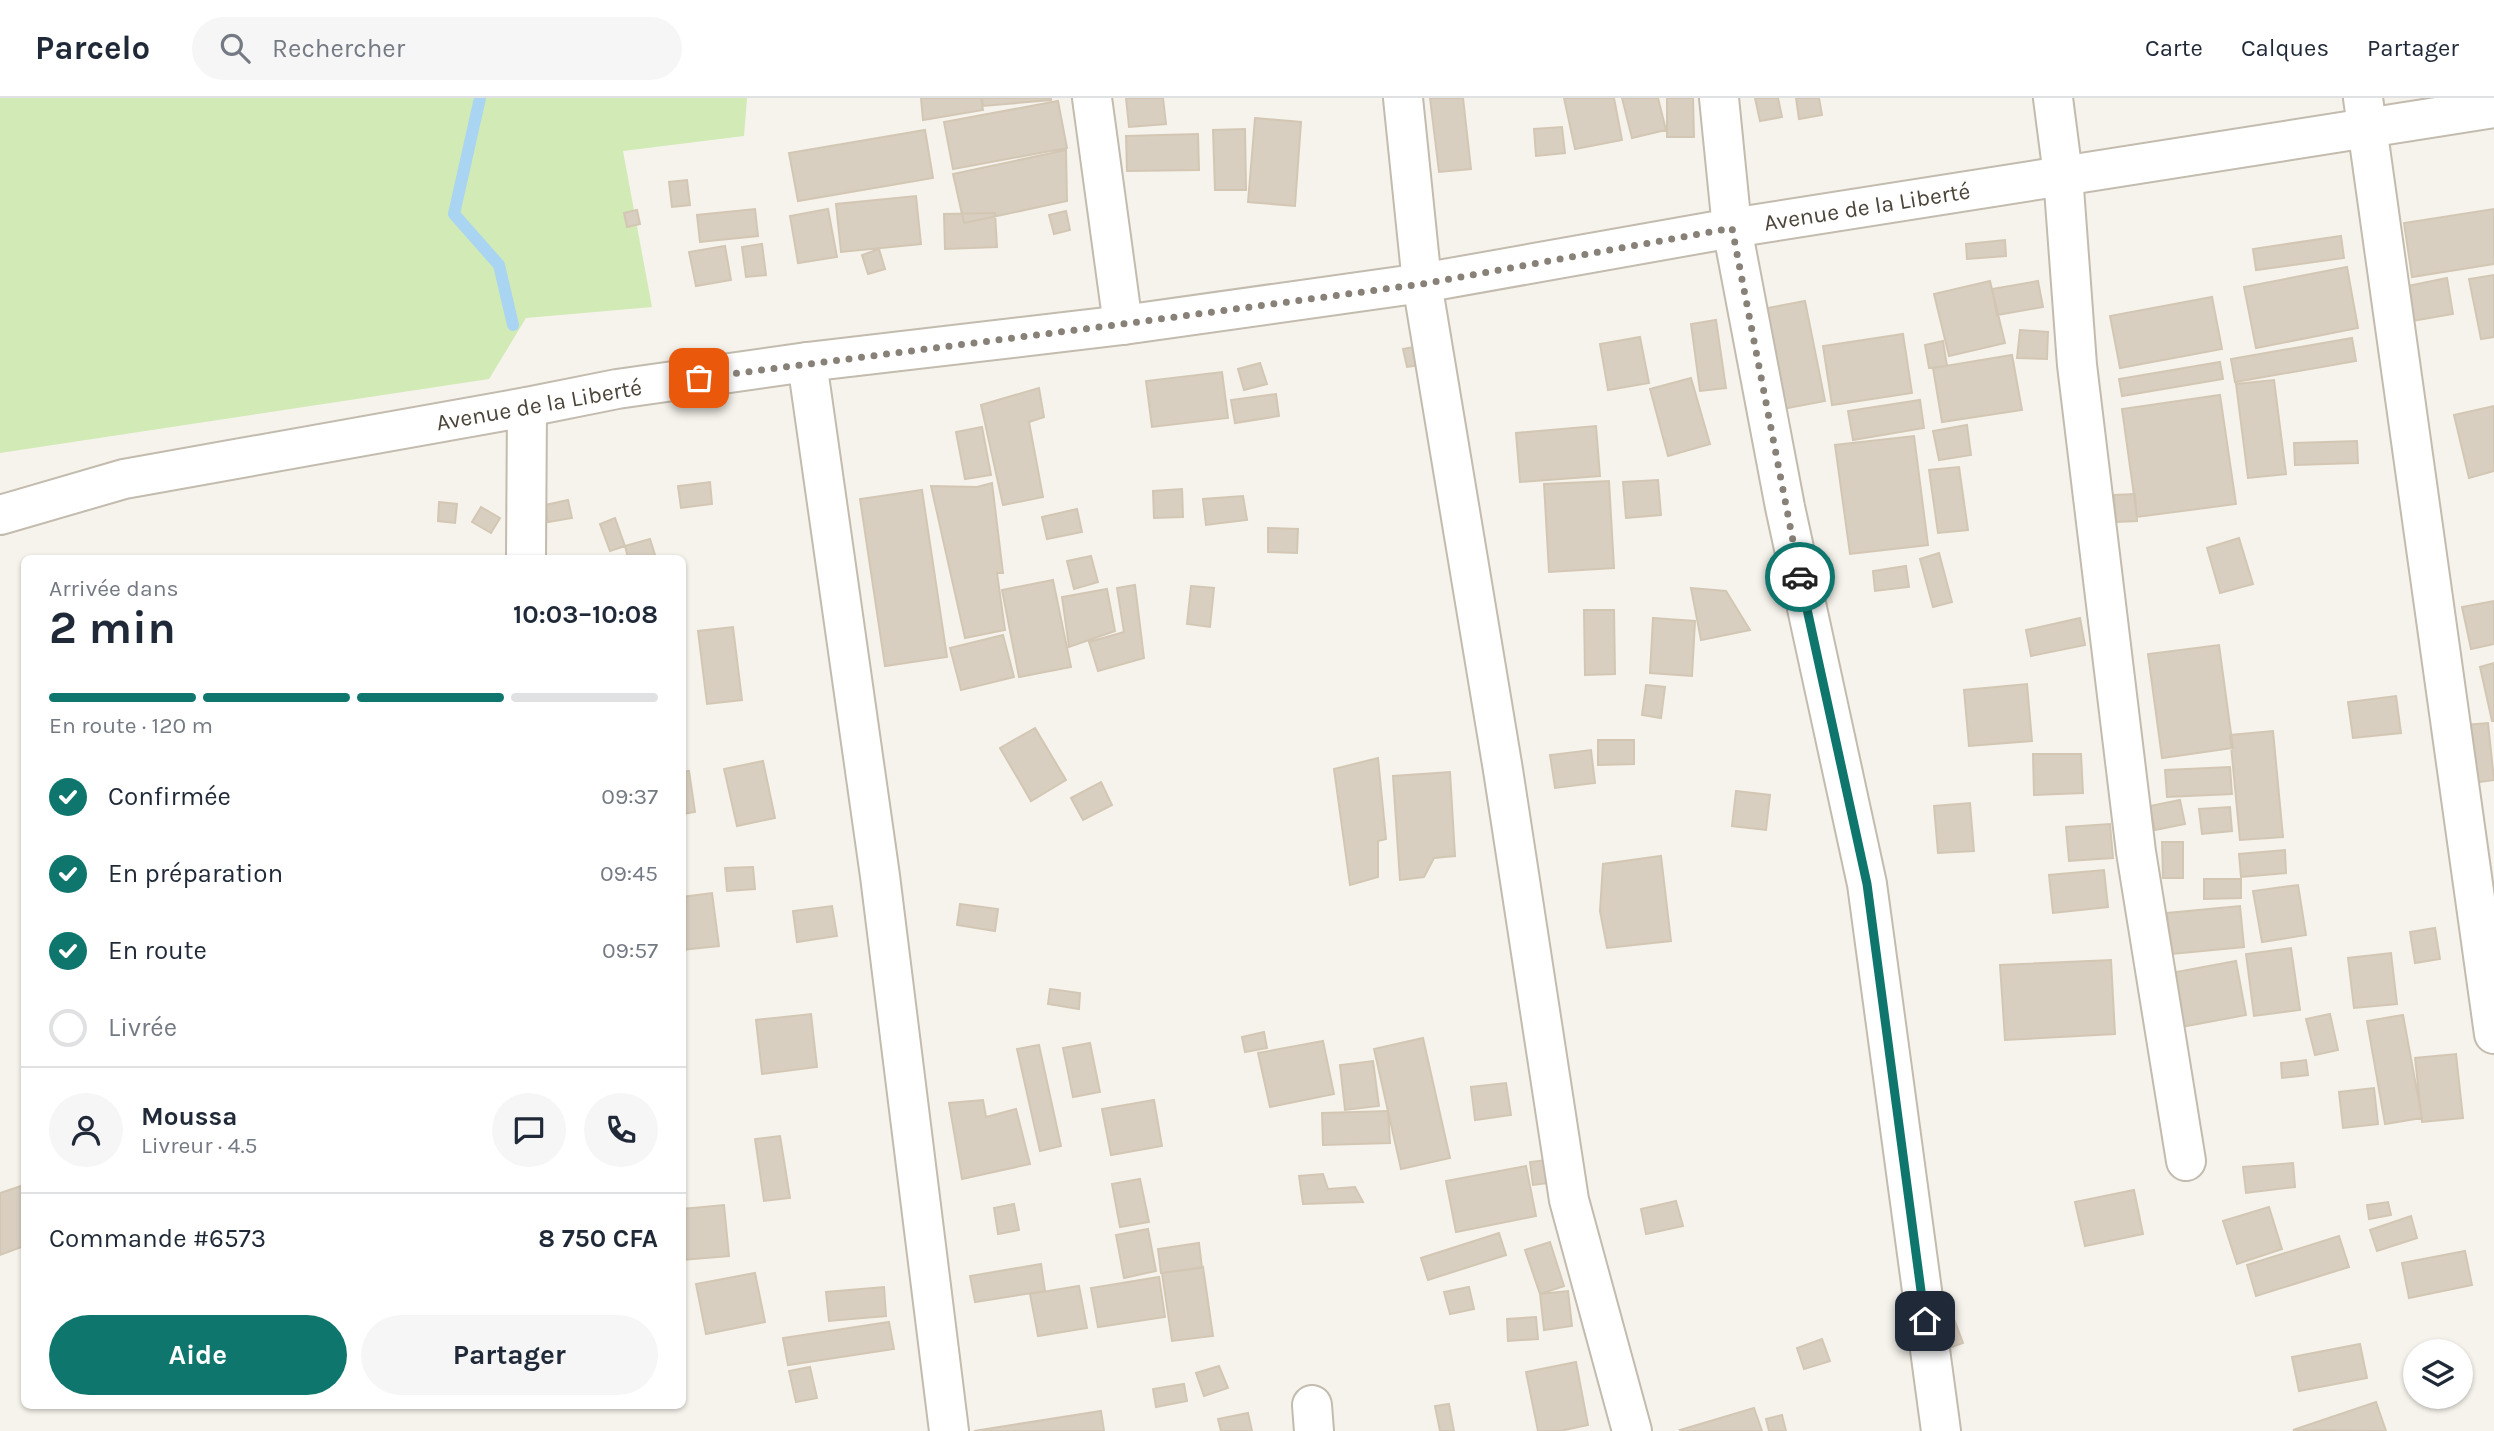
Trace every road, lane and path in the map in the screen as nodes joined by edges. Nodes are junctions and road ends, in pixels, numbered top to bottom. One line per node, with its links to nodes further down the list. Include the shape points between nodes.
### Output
1 (1092, 98): 10 (street)
2 (1402, 98): 9 (street)
3 (1719, 98): 8 (street)
4 (2053, 98): 7 (street)
5 (2494, 108): 6 (street, Avenue de la Liberté)
6 (2365, 113): 7 (street, Avenue de la Liberté); 15 (street)
7 (2063, 174): 8 (street, Avenue de la Liberté); 16 (street, via 2077,365 2136,852)
8 (1732, 228): 9 (street, Avenue de la Liberté); 19 (street, via 1785,507 1867,884)
9 (1422, 284): 10 (street, Avenue de la Liberté); 18 (street, via 1569,1200)
10 (1123, 324): 11 (street, Avenue de la Liberté)
11 (807, 362): 12 (street, Avenue de la Liberté); 17 (street, via 880,876)
12 (527, 407): 13 (street, Avenue de la Liberté, via 124,479); 14 (street)
13 (0, 515)
14 (527, 555)
15 (2494, 1034)
16 (2186, 1161)
17 (949, 1431)
18 (1632, 1431)
19 (1941, 1431)

